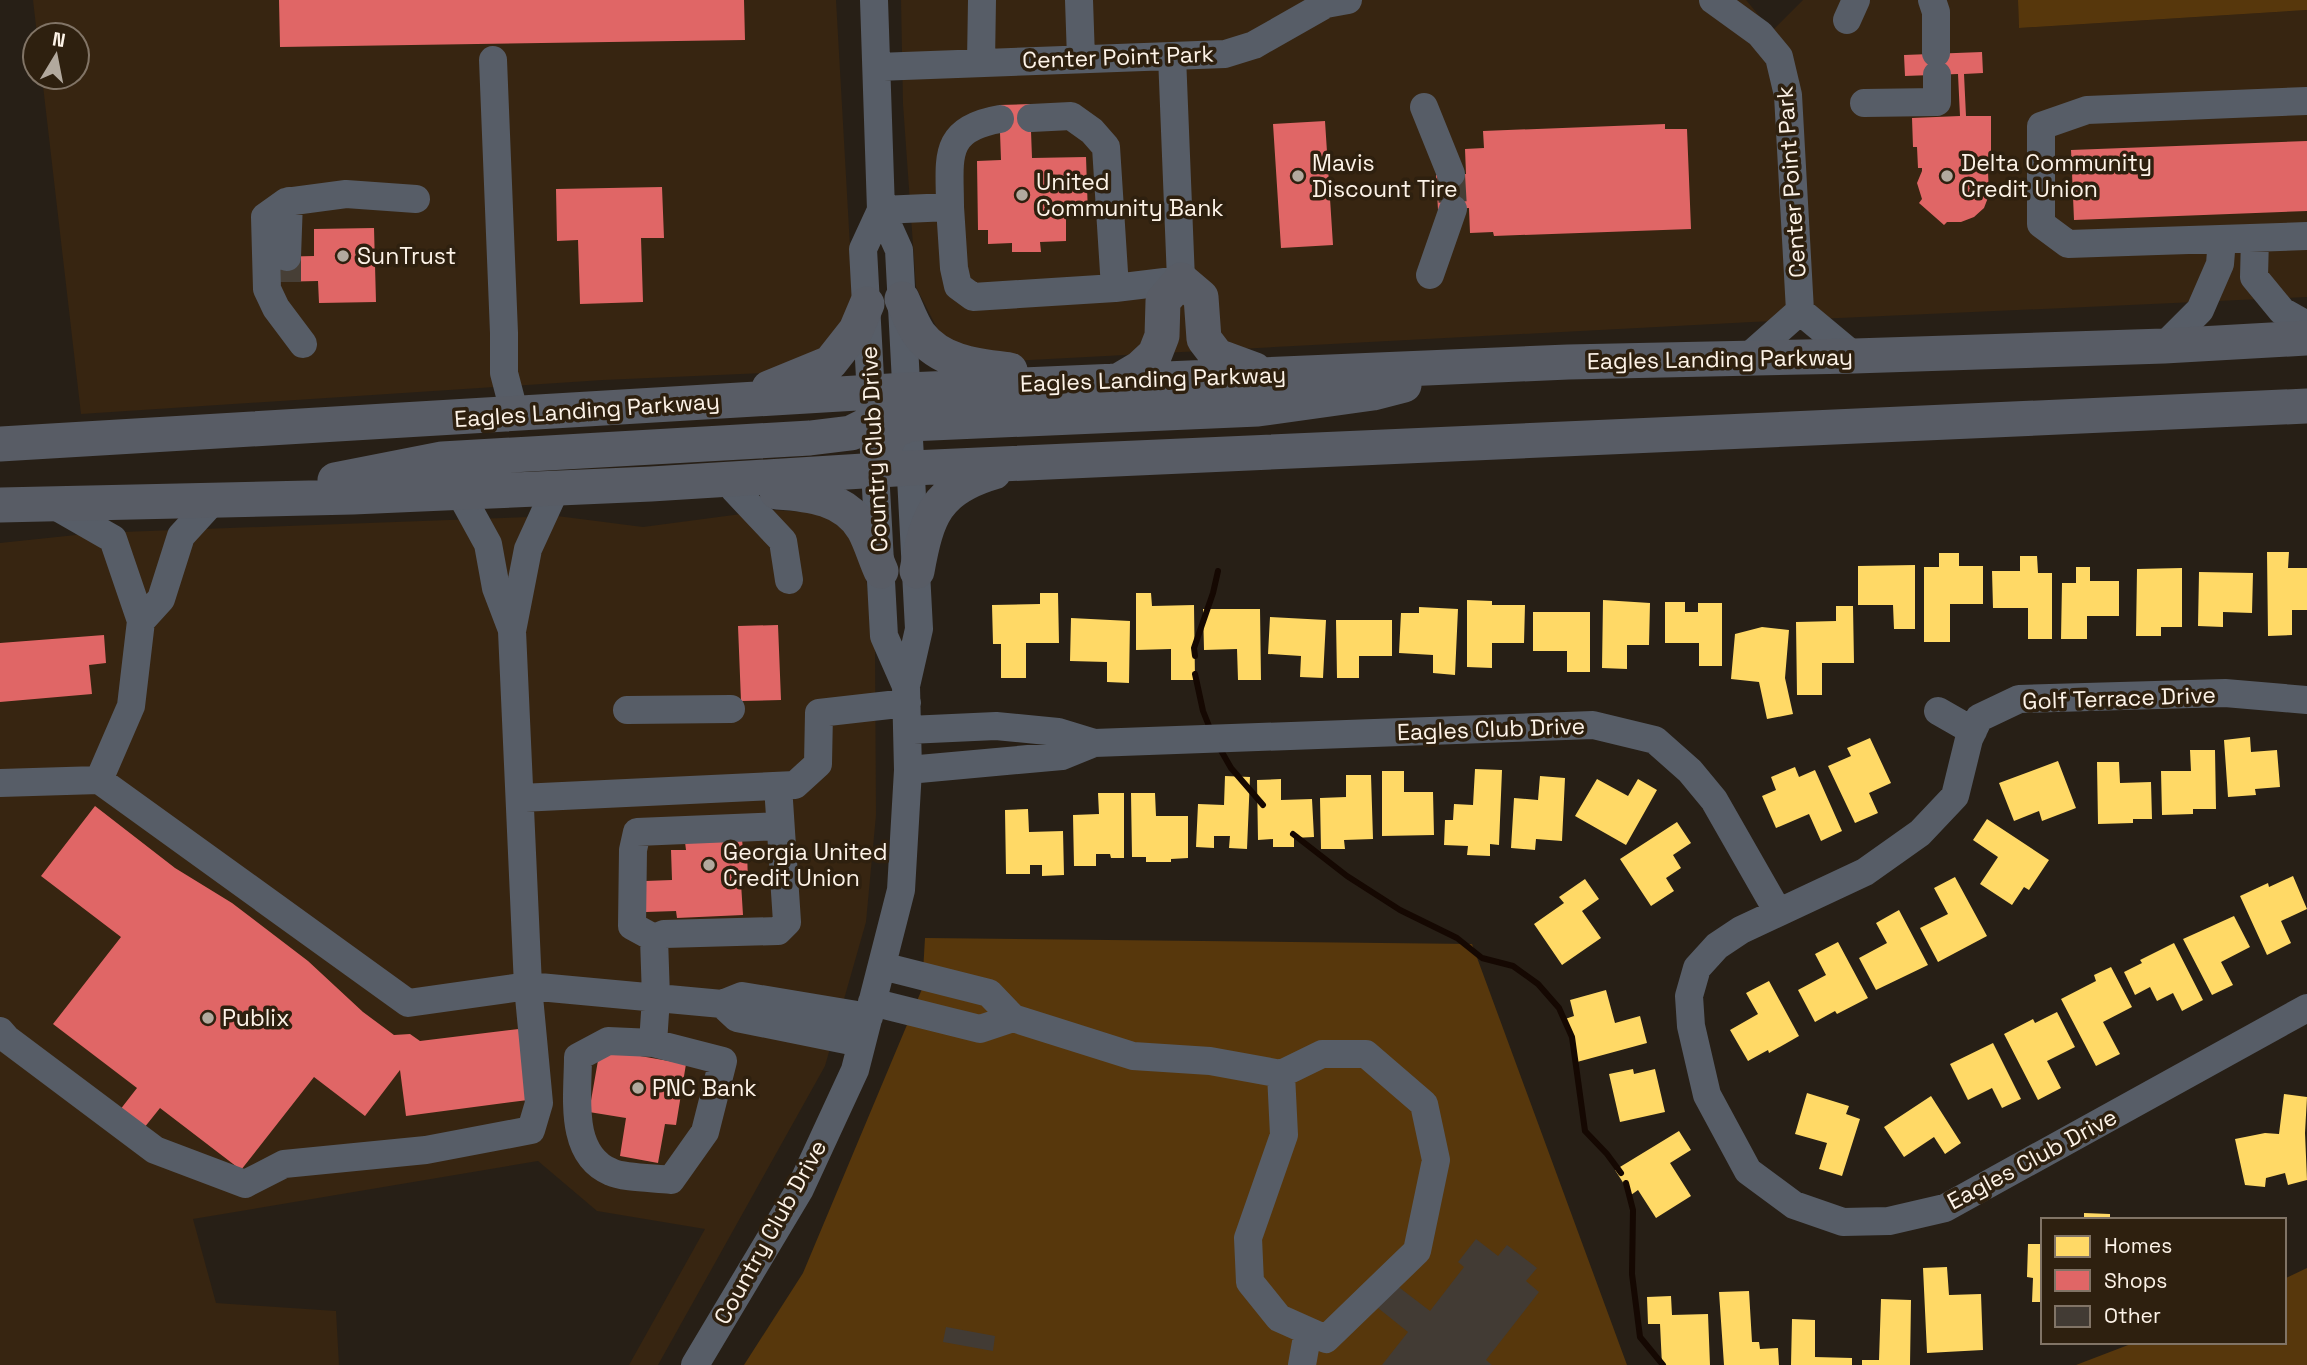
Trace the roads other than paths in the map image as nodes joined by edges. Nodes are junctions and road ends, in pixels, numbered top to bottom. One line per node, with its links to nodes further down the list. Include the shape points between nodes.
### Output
1 (874, 0): 11 (street, Country Club Drive)
2 (982, 0): 10 (street)
3 (1079, 0): 8 (street)
4 (1348, 0): 7 (street, Center Point Park, via 1326,4 1254,45 1225,54)
5 (1713, 0): 31 (street, Center Point Park, via 1760,34 1779,57 1788,95)
6 (1932, 0): 13 (street, via 1937,102)
7 (1172, 56): 8 (street, Center Point Park); 27 (street)
8 (1081, 58): 10 (street, Center Point Park)
9 (492, 60): 47 (street, via 504,373)
10 (981, 62): 11 (street, Center Point Park)
11 (877, 67): 22 (street, Country Club Drive)
12 (2307, 101): 25 (street, via 2087,110 2042,126 2041,224 2068,244)
13 (1864, 103)
14 (1424, 107): 17 (street)
15 (1031, 118): 28 (street, via 1070,116 1093,131 1106,147)
16 (1000, 119): 20 (street, via 980,122 958,135 950,159)
17 (1451, 174)
18 (416, 200): 19 (street, via 346,194)
19 (289, 201): 32 (street, via 286,298); 32 (street, via 265,216 267,289)
20 (950, 207): 22 (street); 28 (street, via 958,286 973,297)
21 (1453, 209): 26 (street)
22 (881, 210): 29 (street, Country Club Drive, via 899,250); 30 (street, Country Club Drive, via 863,249)
23 (2307, 236): 24 (street)
24 (2255, 238): 25 (street); 33 (street, via 2255,277 2282,312)
25 (2222, 239): 36 (street, via 2220,264 2200,310)
26 (1430, 275)
27 (1181, 280): 28 (street); 40 (main road, via 1202,297 1204,340 1217,356); 41 (main road, via 1163,301 1162,336 1155,354)
28 (1115, 288)
29 (902, 299): 41 (main road, via 920,335 946,357 966,365); 42 (street, Country Club Drive)
30 (866, 304): 43 (main road, via 856,330 830,363); 45 (street, Country Club Drive)
31 (1800, 311): 37 (street, Center Point Park); 38 (street, Center Point Park)
32 (281, 313): 35 (street)
33 (2307, 326)
34 (2307, 338): 36 (main road, Eagles Landing Parkway)
35 (303, 344)
36 (2164, 346): 37 (main road, Eagles Landing Parkway)
37 (1854, 356): 38 (main road, Eagles Landing Parkway)
38 (1748, 357): 39 (main road, Eagles Landing Parkway)
39 (1482, 366): 40 (main road, Eagles Landing Parkway); 49 (main road, via 1373,393 1258,409)
40 (1269, 374): 41 (main road, Eagles Landing Parkway)
41 (1118, 381): 42 (main road, Eagles Landing Parkway)
42 (907, 390): 45 (main road, Eagles Landing Parkway); 49 (street, Country Club Drive)
43 (737, 401): 45 (main road, Eagles Landing Parkway); 47 (main road, Eagles Landing Parkway)
44 (2307, 406): 46 (main road)
45 (872, 407): 53 (street, Country Club Drive); 58 (main road, via 851,433 442,459)
46 (2245, 409): 48 (main road); 51 (main road)
47 (516, 415): 50 (main road, Eagles Landing Parkway)
48 (2307, 415)
49 (909, 424): 52 (street, Country Club Drive); 53 (main road, via 891,432)
50 (0, 444)
51 (1023, 463): 52 (main road); 61 (main road, via 957,486 937,507 923,535)
52 (912, 468): 53 (main road); 61 (street, Country Club Drive)
53 (876, 471): 54 (main road); 62 (street, Country Club Drive)
54 (651, 484): 55 (main road); 56 (main road)
55 (556, 488): 57 (main road); 65 (street, via 527,549)
56 (734, 489): 62 (main road, via 805,494 843,508 864,530); 63 (street, via 783,541)
57 (460, 493): 58 (main road); 65 (street, via 488,544 496,588)
58 (223, 500): 59 (main road); 64 (street, via 181,536 161,599)
59 (52, 504): 60 (main road); 64 (street, via 113,539)
60 (0, 505)
61 (916, 571): 67 (street, Country Club Drive, via 919,629)
62 (881, 572): 67 (street, Country Club Drive, via 884,636)
63 (789, 580)
64 (141, 621): 74 (street, via 131,706)
65 (512, 631): 77 (street)
66 (2307, 700): 71 (street, Golf Terrace Drive, via 2225,694 2019,699 1979,718)
67 (907, 706): 72 (street, via 996,726 1058,732); 73 (street, Country Club Drive); 76 (street, via 819,713 818,764 795,785)
68 (731, 709): 69 (street)
69 (627, 710)
70 (1938, 711): 71 (street)
71 (1973, 731): 79 (street, via 1955,796 1920,833 1865,872)
72 (1094, 743): 73 (street, via 1062,756); 79 (street, Eagles Club Drive, via 1579,725 1655,740 1714,800)
73 (908, 770): 81 (street, Country Club Drive, via 901,890)
74 (99, 780): 75 (street); 82 (street, via 408,1003)
75 (0, 782)
76 (778, 786): 77 (street); 78 (street)
77 (520, 798): 82 (street)
78 (780, 825): 80 (street, via 787,922 778,931); 80 (street, via 637,832 632,926)
79 (1778, 912): 84 (street, Eagles Club Drive, via 1717,946 1697,968 1689,996 1691,1026 1707,1095 1748,1171 1794,1205 1843,1222 1889,1221 1945,1208)
80 (654, 938): 83 (street)
81 (882, 966): 85 (street, via 989,993); 86 (street, Country Club Drive)
82 (528, 986): 83 (street); 87 (street, via 539,1103 531,1130 426,1150 284,1164 244,1184 155,1150)
83 (656, 998): 86 (street, via 722,1004 737,1018); 88 (street)
84 (2307, 1007)
85 (1013, 1018): 86 (street, via 980,1029); 89 (street, via 1133,1056 1210,1061)
86 (867, 1021): 91 (street, Country Club Drive, via 855,1070 800,1189)
87 (0, 1031)
88 (653, 1043): 88 (street, via 723,1061 705,1132 671,1180 611,1173 591,1158 577,1125 578,1057 608,1041)
89 (1281, 1074): 90 (street, via 1284,1135 1248,1238 1250,1282 1279,1318); 90 (street, via 1322,1054 1366,1054 1424,1104 1436,1160 1417,1251 1326,1339)
90 (1307, 1331): 92 (street)
91 (695, 1365)
92 (1302, 1365)

